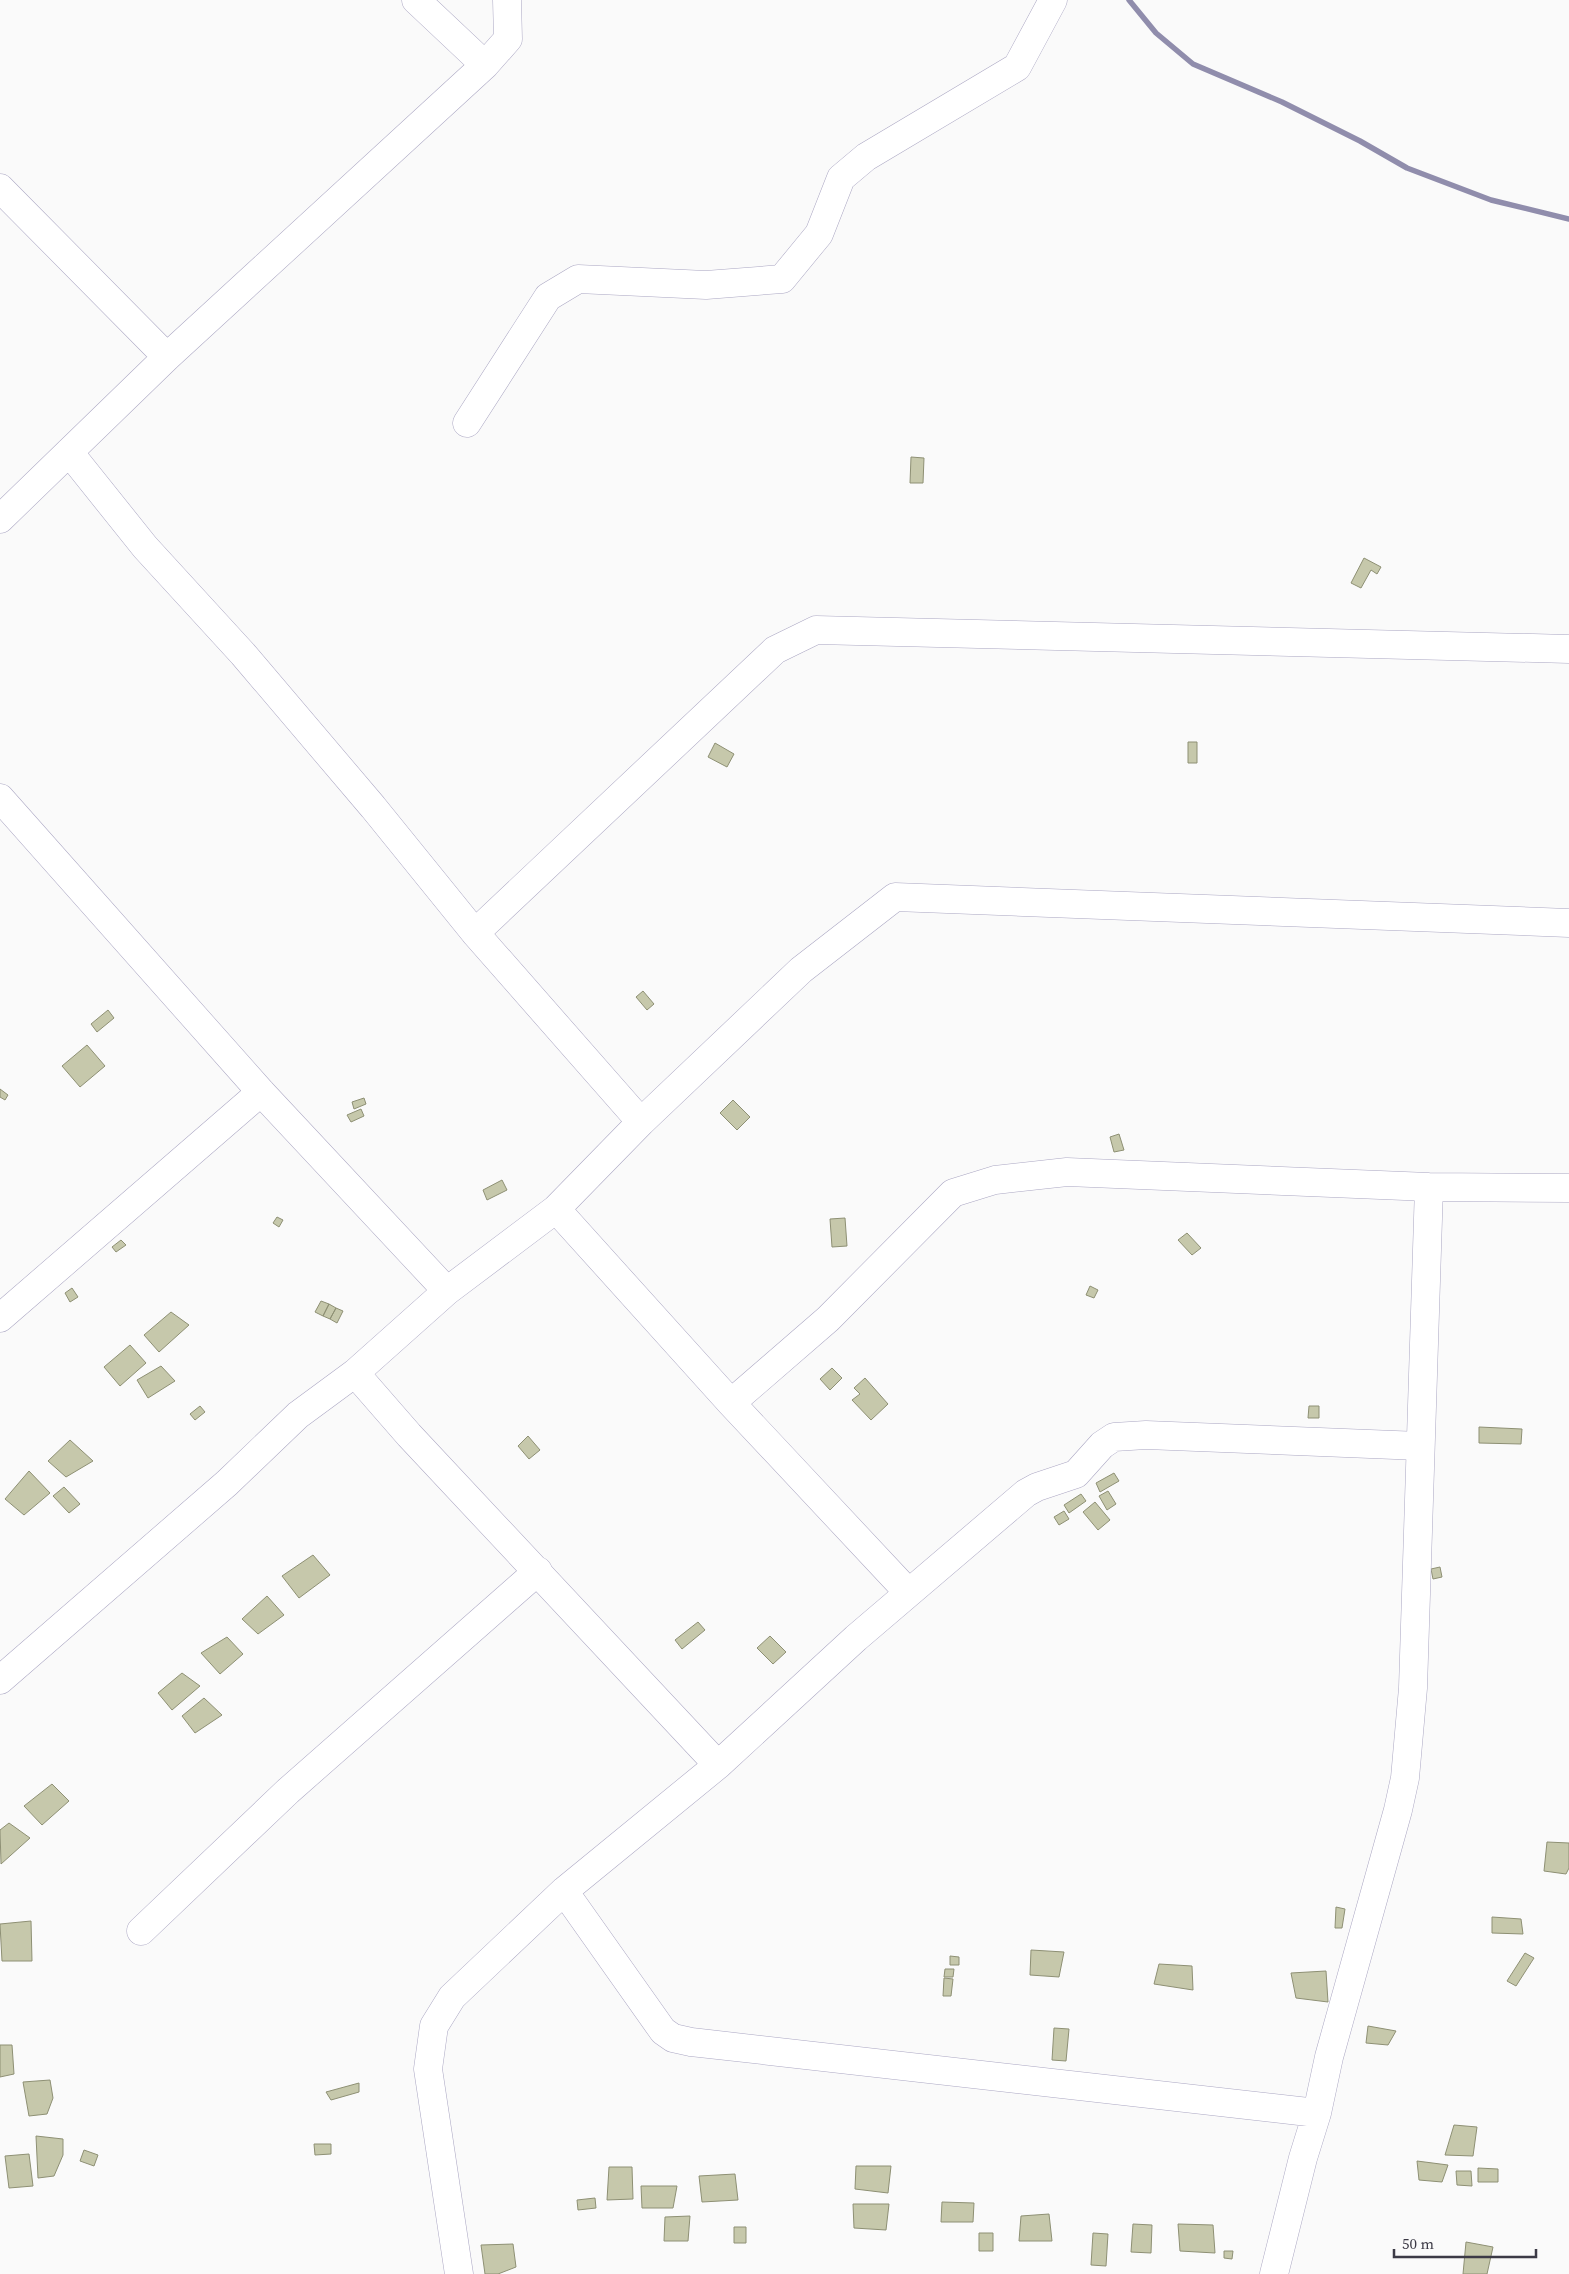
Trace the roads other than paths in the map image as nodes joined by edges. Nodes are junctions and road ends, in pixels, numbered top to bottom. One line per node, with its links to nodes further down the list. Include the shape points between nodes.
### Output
1 (416, 0): 4 (street)
2 (507, 0): 4 (street, via 508,39)
3 (1053, 0): 7 (street, via 1018,67 866,157 841,178 819,234 782,279 706,285 578,279 548,297)
4 (485, 65): 6 (street)
5 (0, 188): 6 (street)
6 (167, 357): 8 (street)
7 (467, 423)
8 (70, 452): 9 (street); 13 (street, via 145,547 250,662)
9 (0, 518)
10 (1569, 649): 13 (street, via 816,630 775,650)
11 (0, 798): 14 (street)
12 (1569, 923): 15 (street, via 895,897 801,970)
13 (475, 933): 15 (street)
14 (261, 1092): 19 (street); 20 (street)
15 (642, 1122): 18 (street)
16 (1429, 1187): 17 (street); 22 (street, via 1067,1172 994,1180 954,1193 828,1319); 23 (street)
17 (1569, 1188)
18 (556, 1208): 19 (street); 22 (street)
19 (447, 1291): 21 (street)
20 (0, 1318)
21 (355, 1373): 24 (street); 26 (street, via 298,1415 226,1483)
22 (731, 1403): 25 (street)
23 (1420, 1446): 25 (street, via 1146,1435 1114,1437 1102,1445 1076,1474 1026,1493); 30 (street, via 1412,1688 1405,1778 1329,2057)
24 (538, 1571): 27 (street); 29 (street, via 288,1791)
25 (908, 1592): 27 (street)
26 (0, 1680)
27 (718, 1765): 28 (street)
28 (564, 1892): 30 (street, via 663,2031 673,2038); 31 (street, via 452,1997 434,2026 428,2069)
29 (141, 1931)
30 (1317, 2113): 32 (street)
31 (459, 2274)
32 (1274, 2274)

